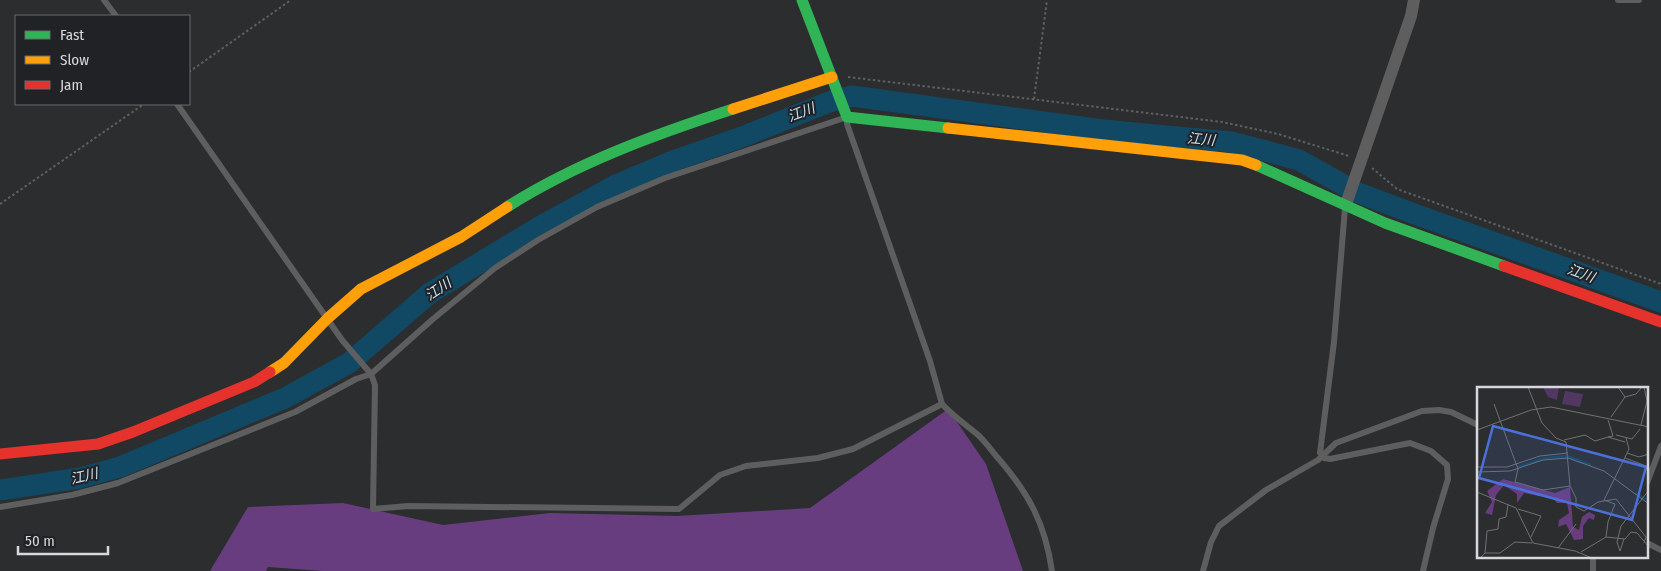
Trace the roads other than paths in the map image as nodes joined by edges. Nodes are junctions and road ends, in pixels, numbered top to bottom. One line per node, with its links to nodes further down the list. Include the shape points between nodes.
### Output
1 (104, 0): 6 (lane)
2 (802, 0): 7 (street)
3 (1414, 0): 10 (street)
4 (1618, 0): 5 (lane)
5 (1639, 0)
6 (115, 15)
7 (833, 80): 9 (street); 11 (street, via 696,121 560,177 461,237 361,290)
8 (178, 105): 11 (lane)
9 (845, 115): 10 (street, via 1242,160); 13 (lane, via 665,178 597,207 495,268); 14 (lane)
10 (1346, 204): 12 (street, via 1385,223); 18 (lane)
11 (328, 318): 13 (lane); 17 (street, via 284,363 254,382 98,444)
12 (1661, 322)
13 (371, 374): 14 (lane, via 375,386 373,509 408,506 679,509 720,475 746,466 818,458 854,449); 20 (lane, via 295,412 148,472 72,496)
14 (942, 404): 24 (lane, via 956,419 979,435 1036,509)
15 (1477, 425): 18 (lane, via 1451,412 1422,411 1344,439)
16 (1661, 446): 19 (lane)
17 (0, 454)
18 (1321, 456): 25 (lane, via 1266,490 1220,526 1211,542); 26 (lane, via 1330,459 1410,443 1430,451 1448,464 1448,479 1432,528)
19 (1648, 480)
20 (0, 507)
21 (1648, 544): 22 (lane)
22 (1661, 550)
23 (1592, 558): 27 (lane)
24 (1052, 571)
25 (1203, 571)
26 (1423, 571)
27 (1593, 571)

